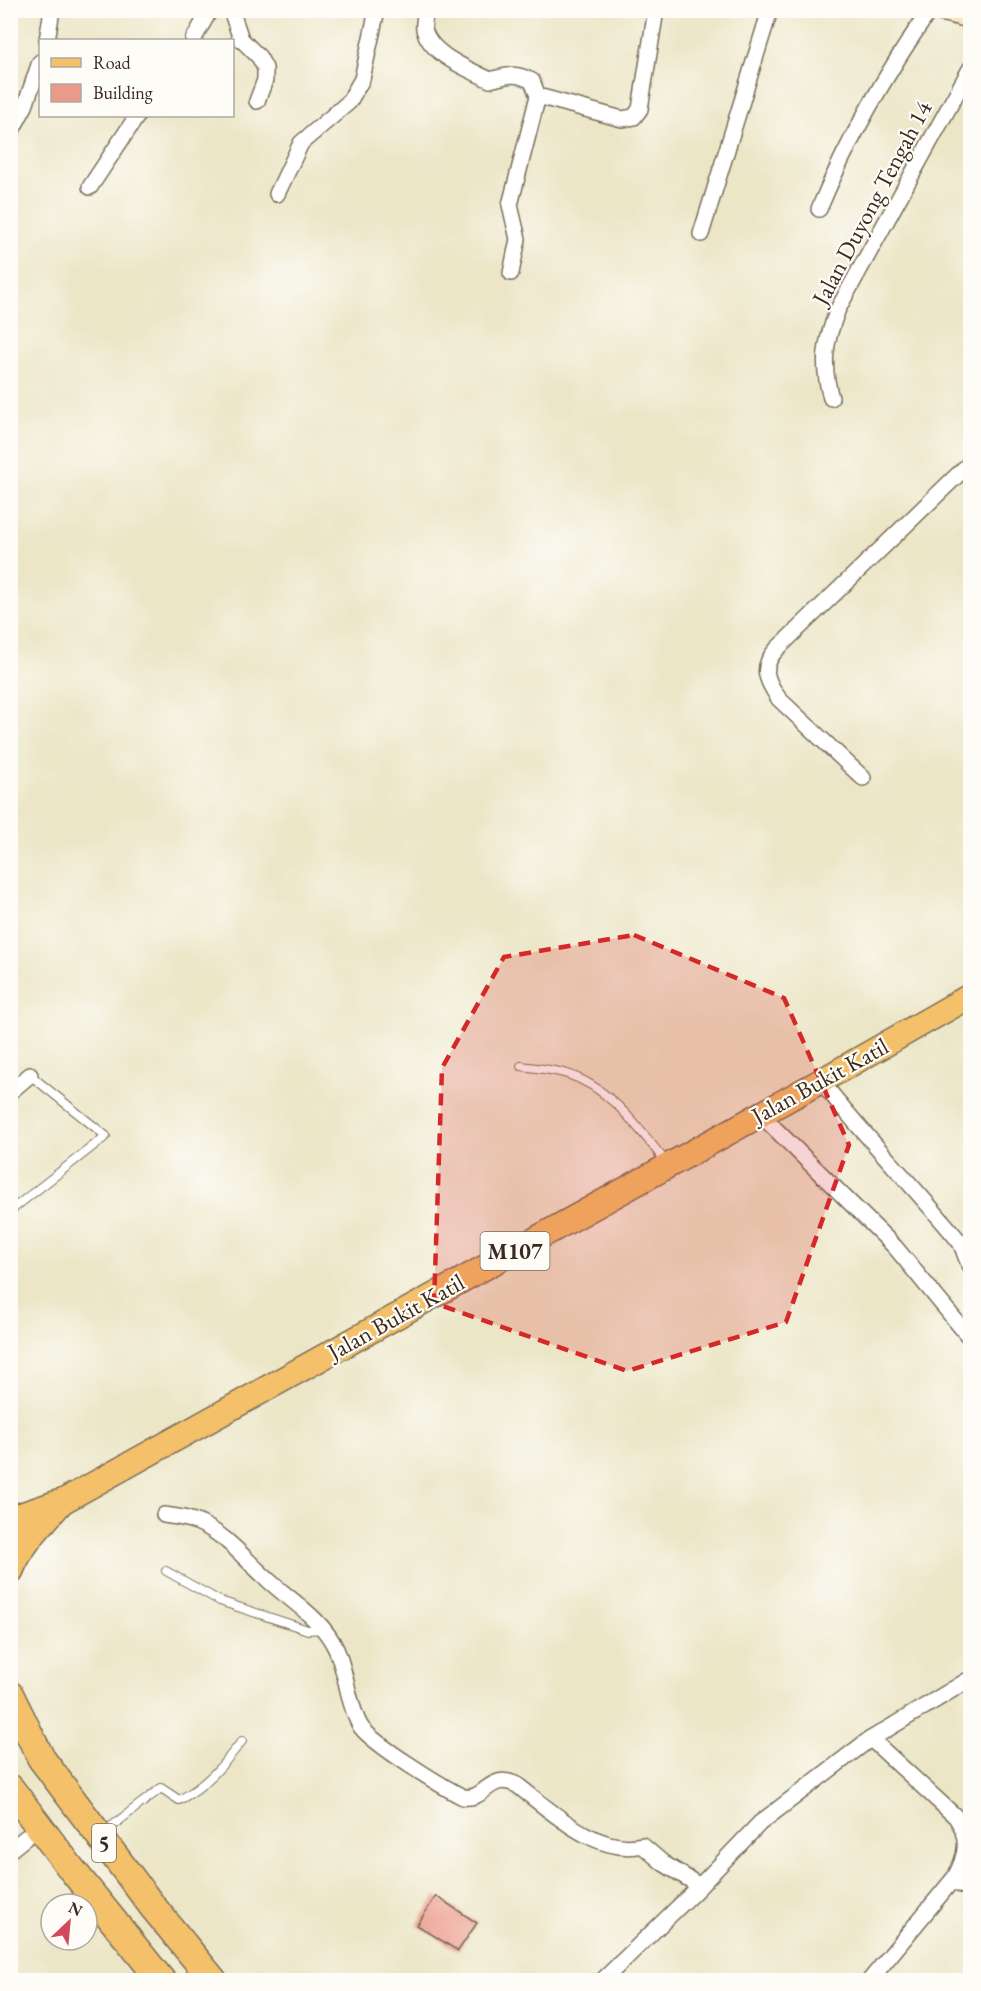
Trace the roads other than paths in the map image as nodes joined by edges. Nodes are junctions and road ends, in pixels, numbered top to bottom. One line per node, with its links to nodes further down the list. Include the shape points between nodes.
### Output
1 (52, 10): 11 (street)
2 (210, 10): 12 (street)
3 (231, 10): 16 (street, via 241,39 264,68 265,80)
4 (377, 10): 20 (street, via 362,79 349,102 302,143)
5 (426, 10): 15 (street, via 424,30 445,57 490,80 515,74 524,77 532,81)
6 (656, 10): 15 (street, via 640,109 634,117 622,119)
7 (770, 10): 22 (street)
8 (930, 10): 21 (street, via 858,125)
9 (941, 10): 10 (street)
10 (970, 16)
11 (47, 39)
12 (194, 39)
13 (39, 65): 18 (street)
14 (970, 69): 24 (street, Jalan Duyong Tengah 14, via 838,309 826,354 825,376)
15 (538, 96): 23 (street, via 510,205 518,239)
16 (256, 100)
17 (135, 117): 19 (street)
18 (10, 134)
19 (90, 187)
20 (277, 194)
21 (819, 209)
22 (701, 234)
23 (511, 273)
24 (831, 398)
25 (970, 463): 26 (street, via 777,649 766,666 779,699)
26 (863, 778)
27 (970, 996): 30 (main road, Jalan Bukit Katil / M107)
28 (521, 1066): 33 (lane, via 569,1074 590,1084 629,1117)
29 (30, 1075): 31 (street); 34 (lane, via 106,1136)
30 (821, 1081): 32 (main road, Jalan Bukit Katil / M107); 35 (street, via 961,1244)
31 (10, 1092)
32 (760, 1114): 33 (main road, Jalan Bukit Katil / M107); 36 (street, via 896,1247)
33 (669, 1165): 37 (main road, Jalan Bukit Katil / M107)
34 (10, 1211)
35 (970, 1265)
36 (970, 1338)
37 (58, 1504): 39 (highway); 40 (main road, Jalan Bukit Katil / M107); 41 (highway, via 31,1534)
38 (164, 1515): 43 (street, via 186,1517 232,1544)
39 (10, 1520)
40 (10, 1535)
41 (10, 1570)
42 (166, 1571): 43 (lane, via 220,1601 308,1630)
43 (324, 1629): 53 (street, via 336,1649 361,1726 393,1752 463,1797 470,1798 496,1781 509,1781 581,1833 630,1848 642,1845)
44 (970, 1679): 46 (street)
45 (10, 1695): 50 (highway, 5, via 41,1758)
46 (871, 1739): 52 (street, via 963,1827 965,1851); 53 (street, via 760,1823)
47 (242, 1741): 50 (lane, via 220,1770 188,1796 179,1800 161,1788)
48 (10, 1788): 49 (highway, 5)
49 (39, 1827): 51 (street); 55 (highway, 5)
50 (99, 1835): 56 (highway, 5)
51 (10, 1850)
52 (952, 1881): 54 (street); 58 (street)
53 (700, 1886): 57 (street)
54 (970, 1889)
55 (161, 1980)
56 (213, 1980)
57 (603, 1980)
58 (870, 1980)

